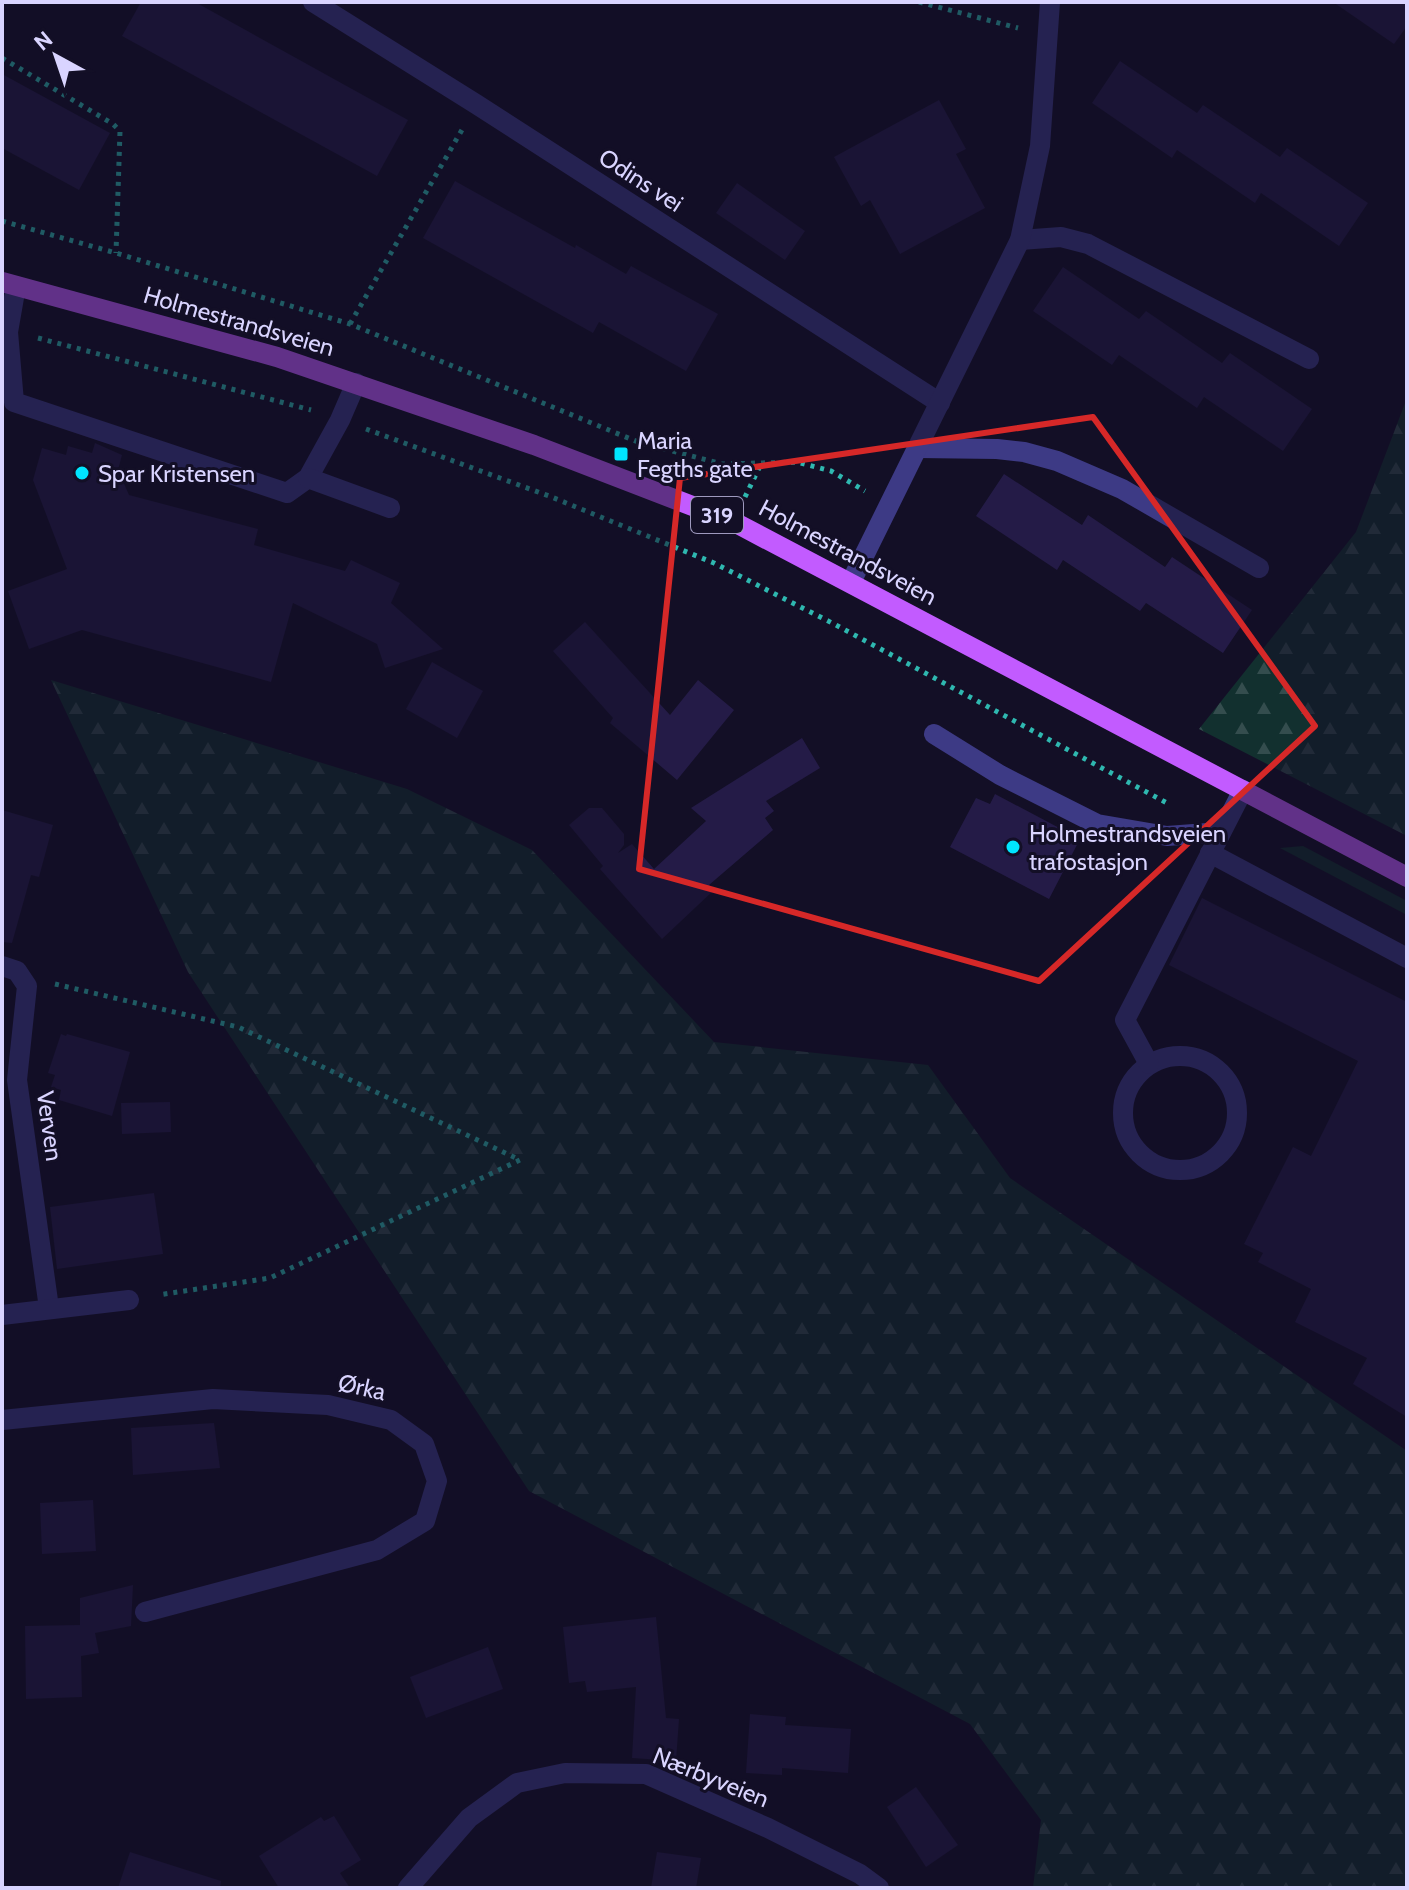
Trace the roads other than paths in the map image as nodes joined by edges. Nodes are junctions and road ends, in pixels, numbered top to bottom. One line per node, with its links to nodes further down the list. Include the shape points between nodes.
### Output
1 (313, 2): 8 (street, Odins vei)
2 (1050, 2): 3 (street, via 1040,146)
3 (1020, 240): 5 (street, via 1061,237 1088,244); 8 (street)
4 (9, 284): 6 (main road, Holmestrandsveien / 319); 7 (street)
5 (1309, 359)
6 (356, 383): 10 (street); 13 (main road, Holmestrandsveien / 319, via 734,522)
7 (8, 403): 10 (street, via 287,493)
8 (940, 403): 9 (street)
9 (918, 448): 12 (street, via 997,449 1057,461 1122,489); 13 (street)
10 (308, 478): 11 (street)
11 (390, 508)
12 (1259, 568)
13 (851, 582): 15 (main road, Holmestrandsveien / 319)
14 (934, 734): 16 (street, via 1097,824 1167,836)
15 (1243, 790): 16 (street); 18 (main road, Holmestrandsveien / 319)
16 (1221, 832): 17 (street)
17 (1210, 853): 19 (street); 21 (street, via 1125,1020)
18 (1407, 877)
19 (1407, 958)
20 (2, 966): 23 (street, Verven, via 17,971 27,986 17,1080)
21 (1149, 1064): 21 (street, via 1185,1055 1203,1059 1231,1084 1237,1102 1235,1129 1221,1153 1206,1164 1168,1169 1135,1149 1122,1114 1130,1086)
22 (129, 1300): 23 (street)
23 (49, 1308): 24 (street)
24 (2, 1315)
25 (2, 1420): 26 (street, Ørka, via 213,1399 328,1405 391,1420 424,1444 437,1481 425,1521 389,1543)
26 (145, 1612)
27 (408, 1888): 28 (street, Nærbyveien, via 469,1818 517,1783 565,1773 646,1774 768,1828)
28 (879, 1888)

